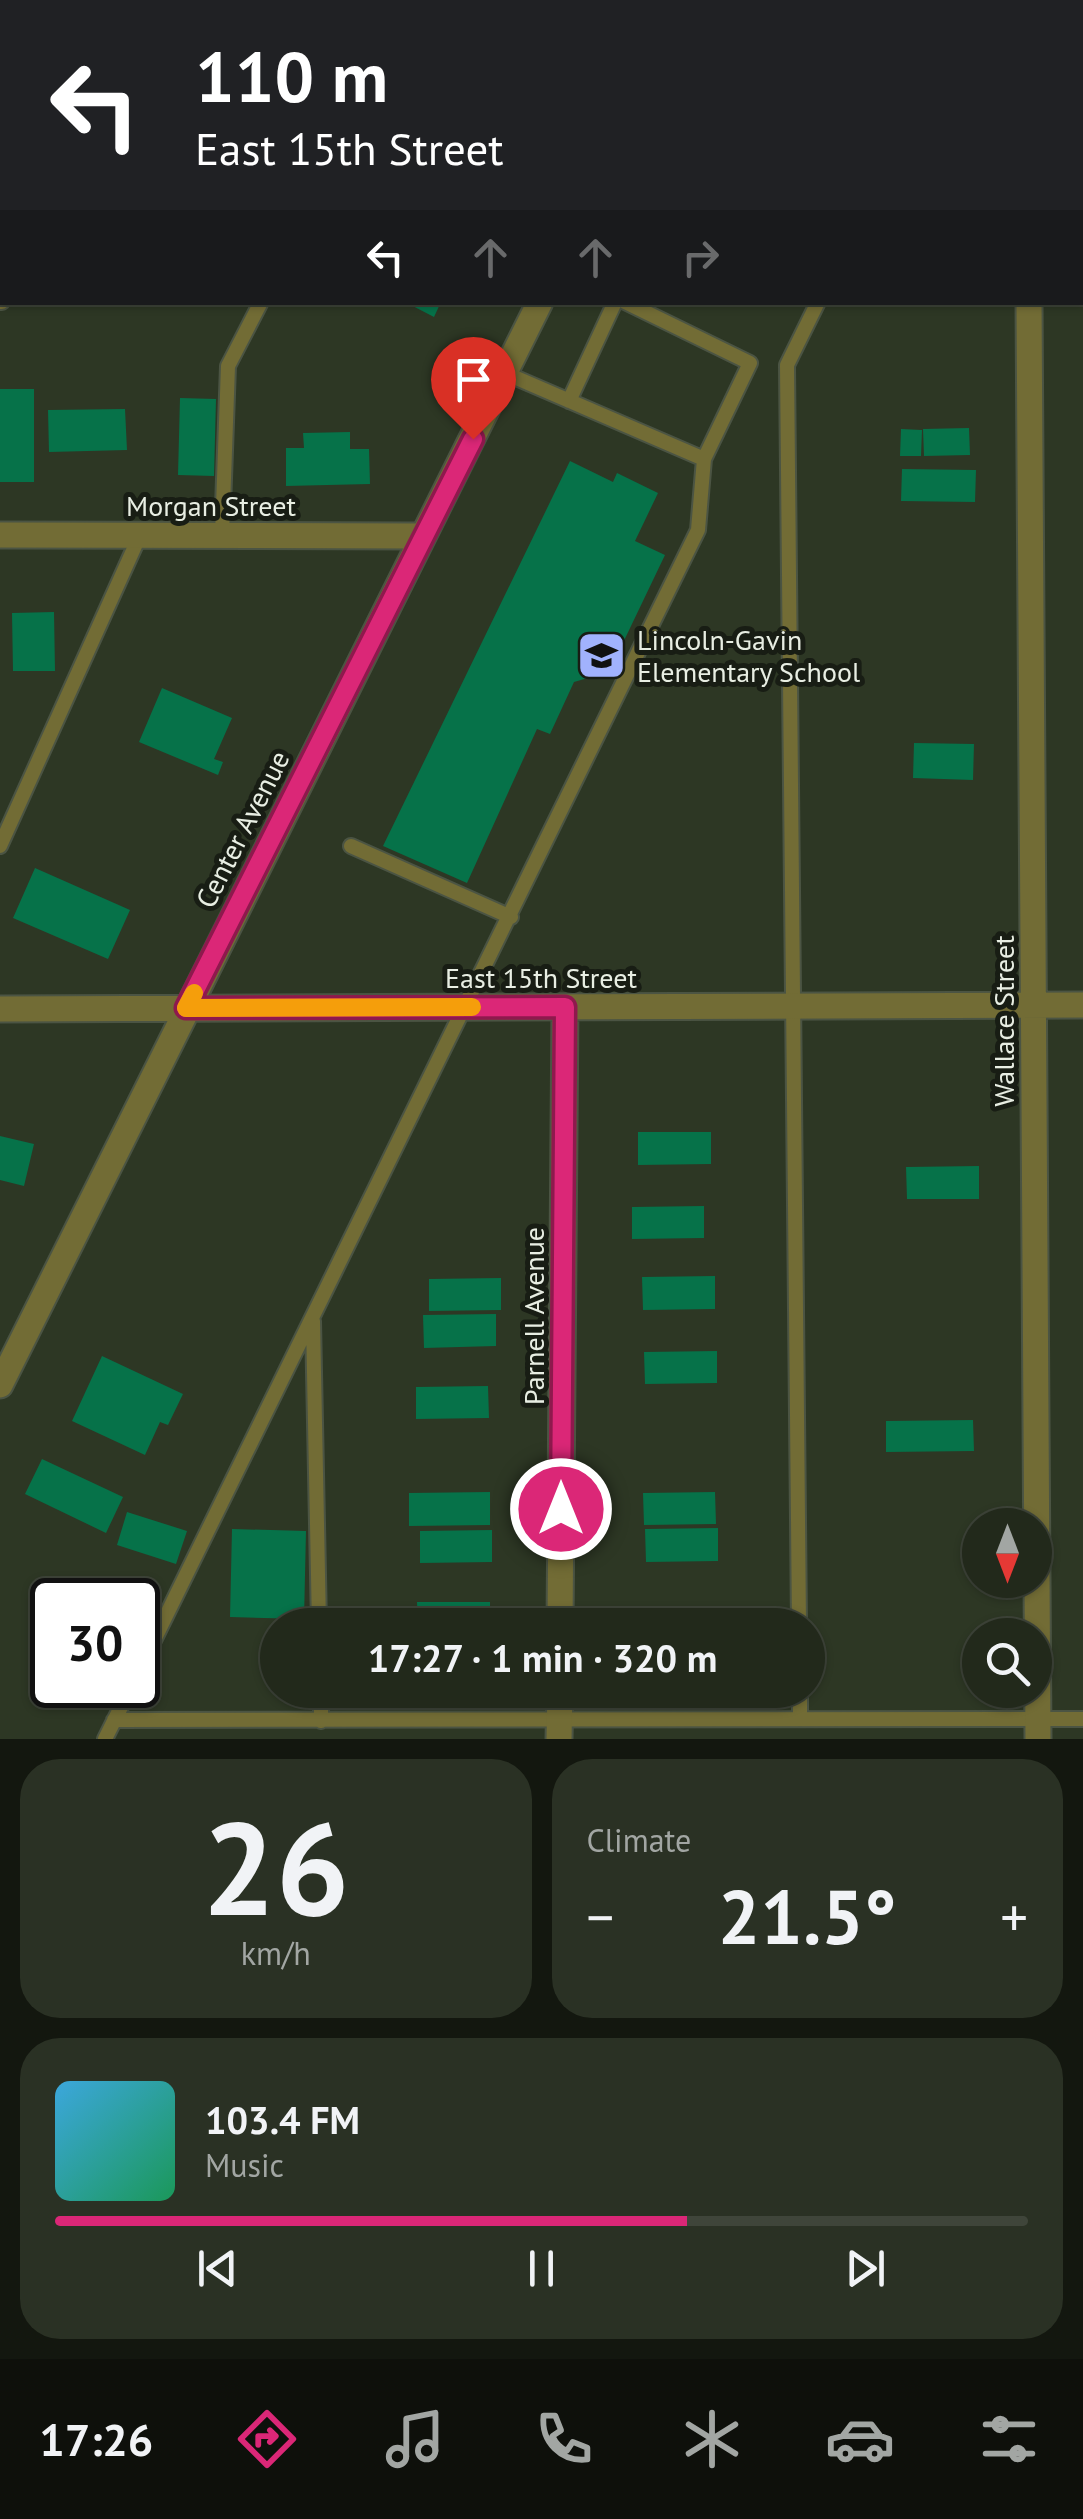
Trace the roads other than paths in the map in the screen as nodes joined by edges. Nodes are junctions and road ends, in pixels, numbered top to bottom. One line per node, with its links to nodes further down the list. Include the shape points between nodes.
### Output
1 (259, 305): 12 (lane, via 228,366)
2 (539, 305): 7 (street, Center Avenue)
3 (614, 305): 8 (lane)
4 (631, 305): 9 (lane, via 750,363)
5 (817, 305): 19 (lane, via 787,365)
6 (1029, 305): 17 (street, Wallace Street)
7 (507, 374): 8 (lane); 13 (street, Center Avenue)
8 (569, 401): 9 (lane)
9 (704, 459): 16 (lane, via 698,530)
10 (0, 535): 11 (street, Morgan Street)
11 (140, 536): 12 (street, Morgan Street); 14 (lane)
12 (222, 536): 13 (street, Morgan Street)
13 (422, 536): 22 (street, Center Avenue)
14 (0, 846)
15 (351, 846): 16 (lane)
16 (512, 916): 20 (lane)
17 (1033, 1005): 18 (street, East 15th Street); 19 (street, East 15th Street); 37 (street, Wallace Street)
18 (1083, 1005)
19 (796, 1006): 21 (street, East 15th Street); 28 (lane)
20 (468, 1007): 21 (street, East 15th Street); 22 (street, East 15th Street); 24 (lane)
21 (565, 1007): 27 (street, Parnell Avenue)
22 (186, 1008): 23 (street, East 15th Street); 25 (street, Center Avenue)
23 (0, 1010)
24 (313, 1318): 26 (lane); 29 (lane)
25 (0, 1384)
26 (319, 1608)
27 (560, 1608)
28 (799, 1608)
29 (160, 1629)
30 (120, 1708): 35 (lane)
31 (321, 1708): 36 (lane)
32 (800, 1708): 33 (lane)
33 (800, 1719): 37 (lane); 38 (lane)
34 (1083, 1719): 37 (lane)
35 (114, 1720): 36 (lane); 39 (lane)
36 (321, 1721): 38 (lane)
37 (1038, 1729)
38 (560, 1731)
39 (105, 1739)

